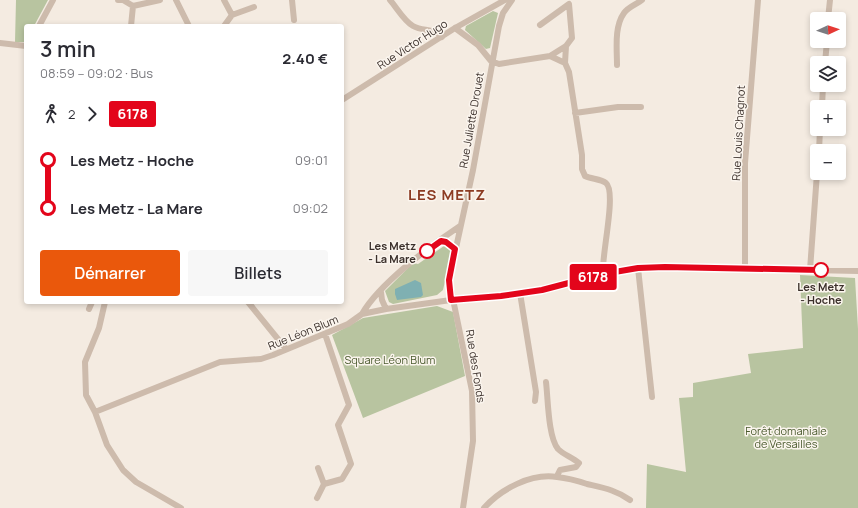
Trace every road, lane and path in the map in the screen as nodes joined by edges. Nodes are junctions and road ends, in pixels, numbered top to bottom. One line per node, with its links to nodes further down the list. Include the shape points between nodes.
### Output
1 (53, 0): 22 (street)
2 (118, 0): 16 (street)
3 (160, 0): 16 (street)
4 (176, 0): 24 (street)
5 (224, 0): 20 (street)
6 (292, 0): 21 (street)
7 (390, 0): 28 (street, via 408,22 433,30)
8 (504, 0): 15 (street, Rue Victor Hugo)
9 (512, 0): 19 (street)
10 (576, 0): 14 (street)
11 (642, 0): 35 (street, via 625,12 620,23 616,40)
12 (758, 0): 44 (street, Rue Louis Chagnot, via 745,163)
13 (830, 0): 18 (street)
14 (569, 4): 26 (street); 31 (street, via 572,38)
15 (493, 5): 19 (street); 27 (street, Rue Victor Hugo)
16 (133, 6): 23 (street)
17 (254, 7): 20 (street)
18 (829, 12)
19 (503, 13): 33 (street, Rue Juliette Drouet)
20 (232, 15): 25 (street)
21 (294, 20)
22 (40, 24)
23 (131, 24)
24 (188, 24)
25 (225, 24)
26 (540, 25)
27 (455, 28): 28 (street, Rue Victor Hugo); 33 (street, Rue Juliette Drouet, via 478,45)
28 (442, 37): 36 (street, Rue Victor Hugo)
29 (0, 43): 30 (street)
30 (24, 46)
31 (566, 46): 32 (street); 34 (street)
32 (550, 56): 33 (street, via 499,64); 34 (street)
33 (492, 61): 40 (street, Rue Juliette Drouet, via 473,170)
34 (565, 63): 38 (street)
35 (617, 66)
36 (344, 99)
37 (642, 107): 38 (street, via 618,107)
38 (576, 113): 47 (street, via 585,176 605,182 609,189)
39 (816, 180): 45 (street)
40 (460, 226): 41 (street); 42 (street, Rue Juliette Drouet)
41 (441, 241): 42 (street); 48 (street, via 411,262)
42 (455, 249): 50 (street, Rue Juliette Drouet, via 449,280)
43 (638, 268): 44 (street, Rue Léon Blum); 47 (street, Rue Léon Blum); 60 (street)
44 (745, 268): 45 (street, Rue Léon Blum)
45 (810, 270): 46 (street, Rue Léon Blum)
46 (858, 271)
47 (603, 274): 49 (street, Rue Léon Blum)
48 (381, 292): 55 (street); 56 (street)
49 (520, 293): 50 (street, Rue Léon Blum); 61 (street, via 536,392)
50 (451, 300): 55 (street, Rue Léon Blum); 69 (street, Rue des Fonds, via 457,316 472,390 472,441)
51 (91, 304): 54 (street)
52 (105, 304): 62 (street, via 99,328 85,362 86,395)
53 (250, 304): 58 (street)
54 (89, 309)
55 (386, 309): 56 (street, Rue Léon Blum)
56 (362, 314): 57 (street, Rue Léon Blum, via 348,324)
57 (325, 334): 58 (street, Rue Léon Blum); 65 (street, via 349,404 338,426 351,464 342,479)
58 (286, 349): 62 (street, Rue Léon Blum, via 261,359 220,362)
59 (546, 382): 64 (street, via 553,443 578,463 576,468 560,470)
60 (652, 397)
61 (535, 401)
62 (95, 412): 68 (street, via 107,445 123,470 136,482)
63 (318, 468): 65 (street)
64 (557, 476): 67 (street, via 617,491); 70 (street, via 519,483 496,496)
65 (324, 484): 66 (street)
66 (317, 498)
67 (630, 500)
68 (181, 508)
69 (463, 508)
70 (484, 508)

